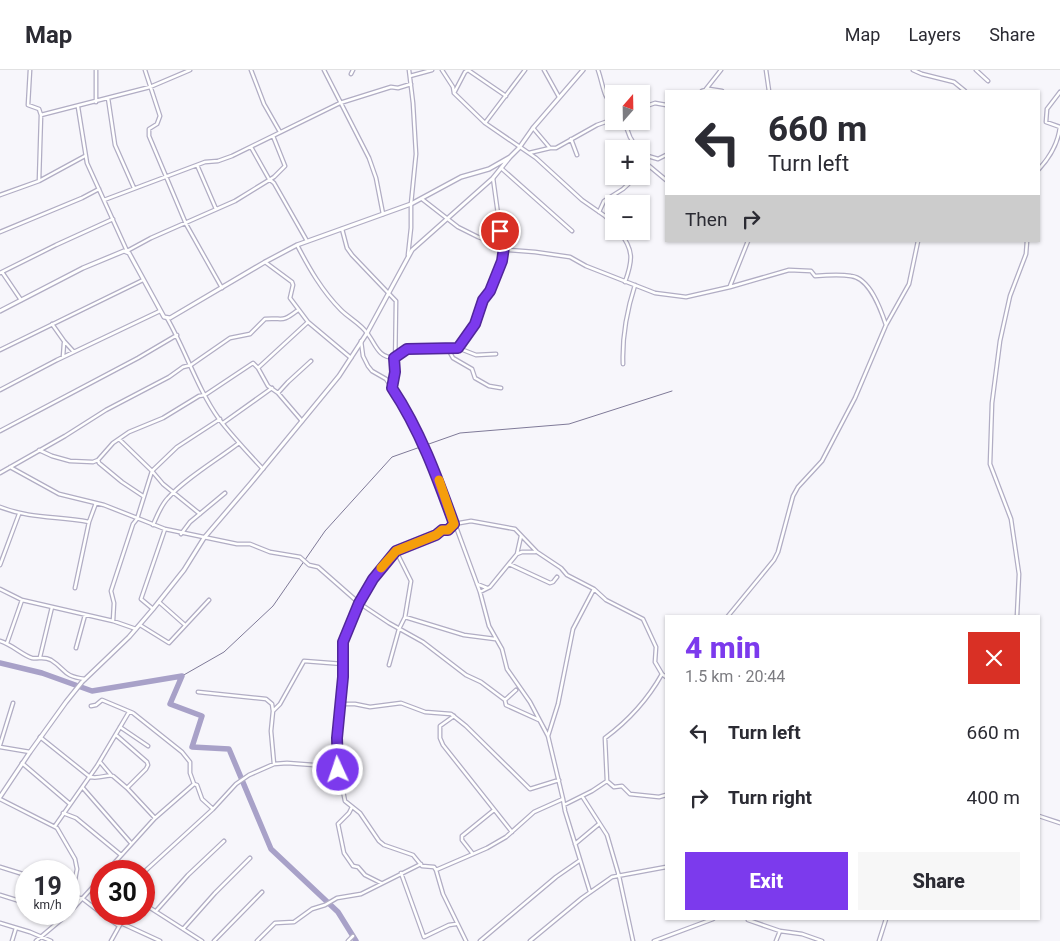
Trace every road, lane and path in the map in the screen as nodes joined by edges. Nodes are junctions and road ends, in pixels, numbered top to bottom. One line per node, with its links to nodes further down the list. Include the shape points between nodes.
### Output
1 (30, 70): 39 (street, via 28,105 39,109)
2 (96, 70): 34 (street)
3 (145, 70): 23 (street)
4 (190, 70): 23 (street)
5 (251, 70): 43 (street, via 264,104)
6 (324, 70): 35 (street)
7 (353, 70): 19 (street)
8 (408, 70): 20 (street)
9 (432, 70): 20 (street)
10 (442, 70): 29 (street)
11 (525, 70): 31 (street)
12 (544, 70): 32 (street)
13 (583, 70): 32 (street)
14 (598, 70): 30 (street)
15 (721, 70): 24 (street)
16 (766, 70): 26 (street)
17 (913, 70): 27 (street, via 954,82)
18 (976, 70): 21 (street)
19 (351, 74)
20 (410, 76): 22 (street)
21 (988, 81)
22 (411, 84): 35 (street); 70 (street, via 416,154)
23 (150, 88): 33 (street); 59 (street, via 160,116 157,124 147,132)
24 (706, 89): 25 (street)
25 (714, 90)
26 (769, 90)
27 (964, 90)
28 (1060, 92): 58 (street, via 1047,109 1046,122 1060,127 1059,134 1051,156)
29 (454, 93): 31 (street, via 468,70); 41 (street)
30 (605, 94)
31 (506, 96): 41 (street)
32 (560, 97): 42 (street)
33 (108, 98): 34 (street); 65 (street, via 116,145)
34 (96, 102): 38 (street)
35 (340, 103): 43 (street); 73 (street, via 369,158)
36 (650, 105): 37 (street)
37 (665, 105)
38 (78, 107): 39 (street); 50 (street)
39 (41, 115): 63 (street)
40 (605, 122): 45 (street)
41 (485, 123): 47 (street)
42 (534, 128): 47 (street); 48 (street)
43 (280, 132): 44 (street)
44 (273, 136): 46 (street); 61 (street, via 285,166)
45 (571, 139): 48 (street); 52 (street)
46 (251, 147): 55 (street, via 218,161); 61 (street)
47 (519, 148): 49 (street); 51 (street)
48 (550, 148): 49 (street)
49 (529, 153): 72 (street)
50 (85, 156): 63 (street); 66 (street)
51 (510, 156): 57 (street); 68 (street)
52 (577, 156)
53 (665, 156): 54 (street, via 658,159)
54 (650, 157)
55 (197, 165): 59 (street); 71 (street)
56 (650, 167): 62 (street)
57 (501, 168): 60 (street); 79 (street)
58 (1040, 168)
59 (166, 177): 65 (street); 77 (street)
60 (493, 178): 75 (street); 87 (street)
61 (269, 179): 71 (street); 82 (street)
62 (665, 179)
63 (39, 181): 67 (street)
64 (627, 185): 72 (street, via 604,201)
65 (134, 188): 69 (street)
66 (99, 189): 69 (street); 80 (street)
67 (0, 195)
68 (422, 199): 70 (street); 75 (street)
69 (104, 200): 76 (street)
70 (411, 204): 73 (street); 89 (street)
71 (216, 209): 77 (street)
72 (599, 212): 74 (street)
73 (383, 214): 78 (street)
74 (605, 216)
75 (447, 218): 87 (street, via 458,227); 89 (street)
76 (113, 219): 88 (street); 91 (street)
77 (186, 224): 88 (street); 96 (street)
78 (342, 229): 82 (street); 97 (street, via 352,255)
79 (572, 231)
80 (0, 232)
81 (625, 240): 93 (street, via 632,261)
82 (307, 241): 86 (street)
83 (748, 242): 95 (street)
84 (918, 242): 105 (street, via 910,279)
85 (1027, 242): 177 (street, via 1000,341 992,403 990,464 1011,519 1018,574)
86 (297, 245): 90 (street); 106 (street, via 322,288)
87 (504, 247): 93 (street, via 570,257); 110 (street, via 502,261 475,324)
88 (126, 251): 92 (street); 98 (street, via 83,268)
89 (408, 256): 97 (street)
90 (264, 262): 96 (street); 99 (street, via 292,282 290,298)
91 (1, 272): 98 (street)
92 (145, 279): 101 (street); 104 (street)
93 (625, 282): 94 (street)
94 (635, 285): 95 (street, via 655,293 686,297); 119 (street, via 622,345)
95 (730, 287): 105 (street, via 789,270 811,272 815,276 852,276 872,293)
96 (222, 288): 102 (street)
97 (388, 292): 106 (street); 117 (street, via 396,302)
98 (22, 301): 100 (street)
99 (298, 310): 103 (street); 120 (street, via 287,319 264,319 250,334 230,338)
100 (0, 311)
101 (160, 311): 102 (street); 113 (street)
102 (167, 318): 107 (street)
103 (308, 322): 116 (street); 121 (street)
104 (52, 324): 108 (street); 112 (street)
105 (886, 325): 176 (street, via 855,398 822,460 793,496 774,560)
106 (367, 333): 109 (street); 117 (street, via 382,355)
107 (177, 335): 120 (street); 131 (street)
108 (64, 341): 113 (street); 115 (street)
109 (361, 341): 116 (street); 123 (street, via 368,366 386,379)
110 (458, 348): 111 (street); 114 (street, via 476,355)
111 (448, 349): 117 (street, via 407,349); 124 (street, via 453,358 472,369 475,378)
112 (0, 350)
113 (74, 352): 115 (street)
114 (496, 354)
115 (63, 357): 125 (street)
116 (351, 358): 129 (street)
117 (394, 358): 123 (street)
118 (311, 361): 126 (street)
119 (623, 364)
120 (191, 365): 127 (street); 134 (street)
121 (258, 368): 122 (street); 127 (street, via 251,363)
122 (272, 388): 126 (street); 130 (street)
123 (392, 388): 149 (street, via 437,475)
124 (501, 388)
125 (0, 390)
126 (278, 393): 129 (street)
127 (205, 395): 128 (street); 132 (street)
128 (220, 419): 130 (street); 138 (street, via 177,447)
129 (302, 421): 137 (street)
130 (223, 423): 133 (street)
131 (0, 431)
132 (119, 439): 135 (street); 138 (street)
133 (239, 443): 137 (street); 140 (street)
134 (39, 450): 135 (street, via 70,461); 136 (street)
135 (98, 460): 142 (street)
136 (10, 467): 139 (street); 143 (street, via 59,494)
137 (263, 469): 154 (street)
138 (152, 470): 140 (street); 142 (street)
139 (0, 473)
140 (173, 493): 146 (street); 150 (street)
141 (224, 493): 146 (street)
142 (143, 496): 147 (street)
143 (96, 503): 147 (street); 148 (street)
144 (0, 508): 145 (street)
145 (19, 514): 148 (street); 159 (street)
146 (200, 514): 152 (street)
147 (137, 519): 150 (street); 179 (street, via 110,591 114,603)
148 (89, 522): 164 (street)
149 (454, 524): 153 (street, via 475,521 512,528); 155 (street, via 448,530); 163 (street)
150 (153, 525): 151 (street)
151 (165, 529): 152 (street); 174 (street, via 141,596 141,601)
152 (181, 534): 154 (street)
153 (521, 535): 156 (street); 158 (street)
154 (204, 538): 171 (street); 172 (street, via 250,544 270,552 300,557 309,565 318,566)
155 (396, 551): 172 (street, via 373,579); 178 (street, via 411,581)
156 (537, 552): 158 (street); 167 (street, via 567,575)
157 (0, 554): 159 (street)
158 (517, 554): 160 (street)
159 (4, 555): 161 (street)
160 (509, 564): 162 (street, via 550,582); 165 (street)
161 (0, 565)
162 (557, 577)
163 (477, 584): 165 (street); 168 (street)
164 (74, 588)
165 (487, 588): 168 (street)
166 (0, 589): 169 (street)
167 (594, 589): 190 (street, via 606,600 645,621 656,647 655,662); 205 (street, via 572,628 558,704)
168 (480, 592): 183 (street)
169 (22, 600): 173 (street); 185 (street)
170 (209, 600): 180 (street)
171 (159, 602): 174 (street); 180 (street)
172 (359, 603): 182 (street); 188 (street, via 344,636)
173 (52, 607): 175 (street); 187 (street)
174 (153, 609): 181 (street)
175 (85, 615): 179 (street); 186 (street)
176 (729, 615)
177 (1017, 615)
178 (405, 617): 182 (street); 183 (street, via 464,635)
179 (113, 621): 181 (street)
180 (185, 625): 181 (street, via 169,643)
181 (138, 627): 192 (street)
182 (399, 629): 189 (street); 195 (street, via 423,642)
183 (496, 639): 202 (street, via 502,648 507,669)
184 (0, 641): 185 (street)
185 (7, 643): 187 (street, via 29,657)
186 (76, 648)
187 (40, 657): 192 (street, via 50,660 69,676)
188 (343, 664): 197 (street); 199 (street, via 304,660)
189 (389, 665)
190 (662, 674): 191 (street); 217 (street, via 649,695 605,738)
191 (665, 676)
192 (86, 679): 206 (street)
193 (516, 690): 195 (street)
194 (198, 692): 199 (street, via 266,699 272,704)
195 (505, 700): 202 (street, via 506,705)
196 (12, 703): 207 (street)
197 (340, 704): 201 (street, via 370,707 401,703 425,712); 213 (street)
198 (91, 706): 200 (street, via 102,700)
199 (273, 711): 212 (street)
200 (129, 712): 203 (street); 218 (street, via 182,752 190,762)
201 (454, 716): 216 (street, via 530,789); 229 (street, via 440,726 440,738)
202 (540, 721): 205 (street)
203 (120, 727): 204 (street); 208 (street)
204 (116, 735): 210 (street); 220 (street, via 148,765)
205 (548, 736): 216 (street)
206 (40, 737): 209 (street); 215 (street)
207 (0, 746): 209 (street)
208 (148, 746)
209 (30, 752): 211 (street)
210 (100, 762): 214 (street); 215 (street)
211 (22, 764): 223 (street); 225 (street)
212 (274, 764): 213 (street, via 310,764); 228 (street, via 236,784)
213 (338, 770): 227 (street, via 345,801)
214 (111, 775): 215 (street); 220 (street)
215 (90, 777): 219 (street)
216 (559, 780): 224 (street)
217 (607, 780): 221 (street); 222 (street, via 614,787 622,786 630,794)
218 (194, 784): 228 (street, via 202,799); 232 (street)
219 (83, 788): 225 (street); 238 (street)
220 (127, 788): 232 (street)
221 (581, 795): 226 (street); 234 (street)
222 (665, 795)
223 (0, 798): 235 (street)
224 (564, 799): 226 (street); 236 (street, via 534,812)
225 (70, 804): 230 (street)
226 (564, 805): 239 (street)
227 (352, 807): 247 (street, via 384,845 413,855); 254 (street, via 338,824 344,853 353,866)
228 (213, 809): 246 (street)
229 (494, 810): 236 (street); 240 (street, via 462,836)
230 (64, 814): 235 (street); 241 (street, via 76,818)
231 (1040, 816): 233 (street)
232 (155, 818): 238 (street)
233 (1060, 823)
234 (599, 824): 239 (street); 253 (street, via 607,835)
235 (55, 826): 243 (street)
236 (512, 832): 240 (street)
237 (224, 841): 264 (street)
238 (132, 843): 241 (street)
239 (574, 844): 245 (street)
240 (474, 854): 250 (street)
241 (121, 855): 244 (street)
242 (250, 858): 272 (street)
243 (76, 860)
244 (117, 860)
245 (579, 861): 257 (street); 288 (street)
246 (155, 862)
247 (420, 864): 250 (street); 252 (street)
248 (0, 867): 251 (street)
249 (665, 867): 253 (street)
250 (436, 870): 274 (street)
251 (15, 871)
252 (401, 872): 254 (street); 274 (street, via 424,937 456,923)
253 (619, 876): 257 (street, via 612,877); 290 (street)
254 (382, 883): 285 (street, via 360,894 337,898 312,909 294,922 275,923)
255 (90, 891): 261 (street)
256 (262, 892): 284 (street)
257 (590, 892): 289 (street)
258 (0, 896): 260 (street)
259 (80, 898): 261 (street)
260 (15, 899)
261 (83, 899): 262 (street); 263 (street)
262 (80, 902)
263 (90, 904)
264 (156, 911): 272 (street)
265 (710, 920): 291 (street)
266 (748, 920): 273 (street)
267 (886, 920): 294 (street)
268 (0, 923): 271 (street)
269 (54, 925): 276 (street)
270 (120, 925): 281 (street); 282 (street)
271 (16, 928): 276 (street); 278 (street)
272 (183, 929): 283 (street)
273 (780, 931): 277 (street, via 802,934); 292 (street)
274 (461, 932): 287 (street)
275 (353, 936): 286 (street)
276 (40, 937): 279 (street); 280 (street)
277 (812, 940): 293 (street)
278 (12, 941)
279 (36, 941)
280 (50, 941)
281 (111, 941)
282 (160, 941)
283 (202, 941)
284 (214, 941)
285 (257, 941)
286 (348, 941)
287 (466, 941)
288 (480, 941)
289 (530, 941)
290 (633, 941)
291 (654, 941)
292 (776, 941)
293 (822, 941)
294 (879, 941)

